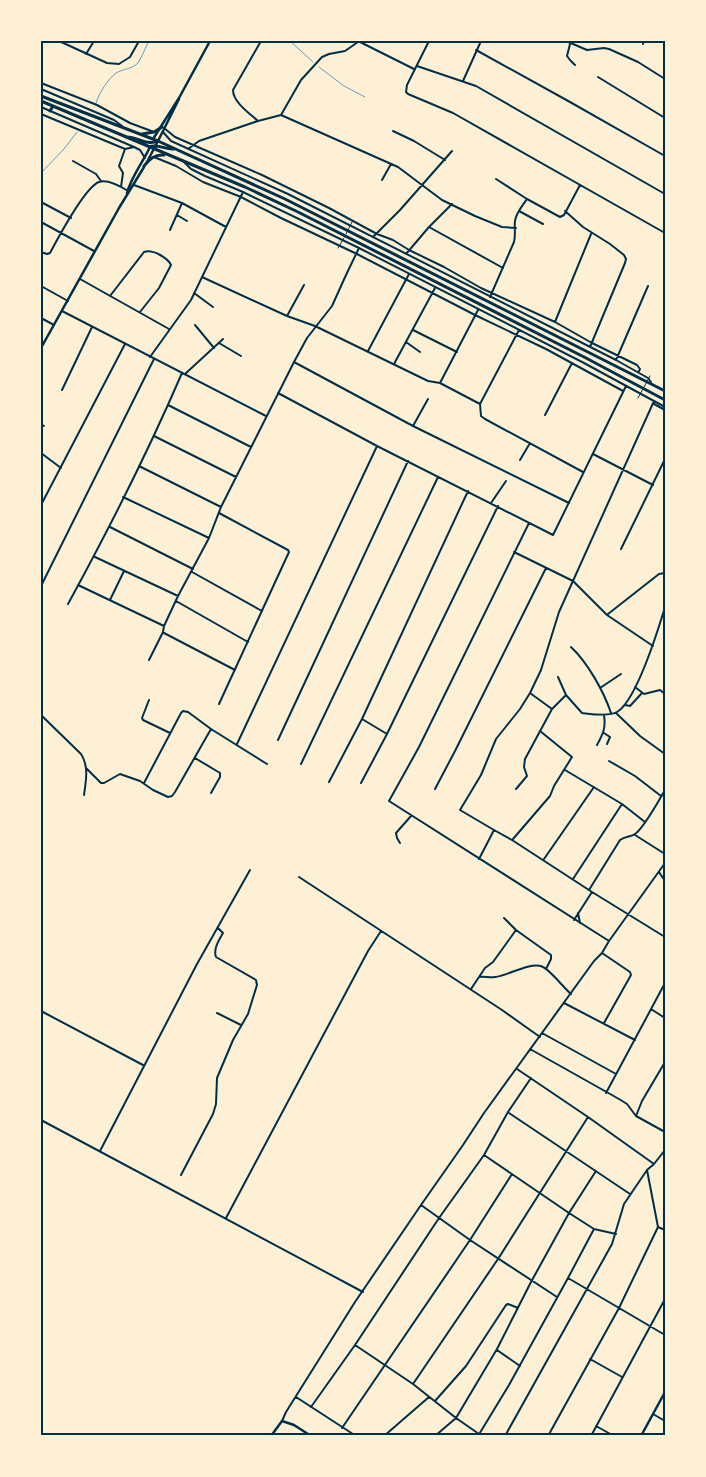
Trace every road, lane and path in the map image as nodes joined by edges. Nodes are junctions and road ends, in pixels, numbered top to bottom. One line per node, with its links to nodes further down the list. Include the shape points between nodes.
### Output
1 (59, 41): 11 (street)
2 (94, 41): 11 (street)
3 (139, 41): 11 (street, via 130,57 119,64 107,63)
4 (210, 41): 21 (main road)
5 (260, 41): 29 (street, via 233,93)
6 (429, 41): 13 (street)
7 (481, 41): 10 (street)
8 (566, 41): 9 (street)
9 (570, 44): 12 (street, via 567,56); 16 (street, via 587,50 609,49)
10 (476, 50): 17 (street); 44 (street)
11 (86, 54)
12 (576, 65)
13 (416, 66): 14 (street); 17 (street)
14 (414, 70): 27 (street, via 358,42 345,51 322,57 300,80); 58 (street, via 406,88 408,94 453,113)
15 (598, 77): 28 (street)
16 (665, 79)
17 (463, 81): 63 (street)
18 (41, 83): 33 (street)
19 (41, 90): 30 (street, via 114,120)
20 (41, 96): 30 (highway)
21 (180, 98): 31 (main road); 31 (main road)
22 (41, 102): 23 (highway)
23 (53, 106): 25 (highway); 35 (highway, via 126,137)
24 (41, 107): 25 (street)
25 (50, 111): 38 (street)
26 (41, 114): 39 (street)
27 (281, 115): 29 (street); 50 (street)
28 (665, 118)
29 (258, 121): 37 (street)
30 (124, 128): 34 (highway)
31 (163, 129): 33 (highway); 35 (main road); 36 (main road); 37 (street); 41 (street, via 171,141)
32 (393, 131): 47 (street)
33 (154, 132): 34 (highway)
34 (140, 134): 35 (highway)
35 (151, 143): 36 (highway); 36 (highway); 40 (highway); 46 (main road)
36 (157, 143): 40 (main road); 56 (highway)
37 (194, 144): 41 (street); 69 (street)
38 (134, 147): 39 (street); 46 (street)
39 (125, 149): 60 (street, via 119,166)
40 (154, 149): 43 (highway); 51 (main road)
41 (188, 149): 52 (street)
42 (452, 151): 47 (street)
43 (167, 155): 45 (highway); 49 (highway)
44 (665, 156)
45 (154, 157): 51 (highway); 64 (street, via 208,184)
46 (145, 158): 62 (main road)
47 (445, 160): 59 (street)
48 (73, 161): 55 (street, via 96,174)
49 (183, 162): 61 (street, via 191,169); 70 (highway)
50 (391, 164): 54 (street); 59 (street)
51 (144, 166): 57 (main road)
52 (253, 178): 56 (highway); 75 (street)
53 (496, 179): 65 (street)
54 (382, 180)
55 (101, 181): 60 (street); 76 (street, via 92,187)
56 (250, 183): 100 (highway)
57 (134, 185): 62 (main road); 67 (street)
58 (580, 185): 72 (street); 86 (street)
59 (422, 186): 68 (street); 87 (street)
60 (122, 187): 62 (street)
61 (243, 192): 64 (street); 74 (street)
62 (128, 193): 96 (main road)
63 (665, 194)
64 (241, 196): 81 (street); 97 (street)
65 (527, 199): 71 (street); 72 (street, via 557,216 562,216)
66 (41, 202): 76 (street)
67 (182, 203): 73 (street); 81 (street)
68 (452, 204): 82 (street); 83 (street, via 502,227)
69 (334, 210): 75 (street); 87 (street)
70 (296, 211): 74 (highway); 104 (highway)
71 (520, 211): 80 (street); 83 (street, via 514,223)
72 (565, 211): 88 (street)
73 (177, 215): 77 (street); 84 (street)
74 (293, 216): 89 (street)
75 (332, 216): 90 (street)
76 (71, 218): 85 (street)
77 (187, 221)
78 (41, 222): 85 (street)
79 (353, 222): 92 (street)
80 (543, 224)
81 (226, 227): 103 (street)
82 (429, 227): 94 (street); 101 (street)
83 (516, 228): 101 (street)
84 (170, 230)
85 (61, 233): 95 (street, via 50,253); 96 (street)
86 (665, 233)
87 (377, 234): 90 (street); 94 (street)
88 (592, 234): 127 (street); 140 (street, via 626,258)
89 (331, 235): 91 (street); 93 (street)
90 (373, 237): 98 (street)
91 (330, 238)
92 (338, 248)
93 (359, 248): 97 (street); 102 (street)
94 (409, 250): 98 (street); 114 (street)
95 (41, 252)
96 (95, 252): 105 (main road)
97 (357, 254): 106 (street); 130 (street, via 334,303)
98 (406, 254): 99 (street)
99 (425, 264): 100 (highway); 116 (street)
100 (422, 268): 164 (highway)
101 (504, 268): 114 (street)
102 (409, 274): 106 (street); 107 (street)
103 (202, 277): 112 (street); 125 (street)
104 (430, 278): 107 (highway); 152 (highway)
105 (80, 279): 115 (street); 117 (main road)
106 (406, 279): 113 (street); 146 (street)
107 (428, 284): 111 (street)
108 (304, 285): 125 (street)
109 (41, 286): 117 (street)
110 (648, 286): 149 (street)
111 (435, 288): 113 (street); 120 (street)
112 (194, 293): 118 (street); 132 (street)
113 (432, 293): 124 (street); 133 (street)
114 (492, 293): 116 (street); 119 (street)
115 (110, 296): 122 (street); 122 (street, via 144,252 152,251 172,266)
116 (490, 297): 123 (street)
117 (68, 300): 121 (main road)
118 (213, 307)
119 (525, 308): 123 (street); 127 (street)
120 (478, 310): 124 (street); 134 (street)
121 (62, 311): 128 (main road); 131 (street)
122 (140, 312): 132 (street)
123 (523, 314): 143 (street)
124 (476, 315): 135 (street); 148 (street)
125 (287, 316): 130 (street)
126 (41, 318): 128 (street)
127 (555, 322): 140 (street)
128 (54, 325): 144 (main road)
129 (195, 325): 145 (street)
130 (315, 326): 146 (street); 155 (street)
131 (92, 327): 141 (street); 165 (street)
132 (170, 330): 151 (street)
133 (413, 330): 138 (street); 148 (street)
134 (519, 330): 135 (street); 137 (street)
135 (517, 334): 142 (street); 173 (street)
136 (223, 339): 139 (street)
137 (539, 340): 142 (street); 156 (street)
138 (406, 342): 147 (street); 158 (street)
139 (219, 343): 145 (street); 150 (street)
140 (592, 343): 143 (street); 149 (street)
141 (125, 344): 151 (street); 189 (street)
142 (537, 344): 157 (street)
143 (590, 347): 154 (street)
144 (41, 348)
145 (214, 348): 160 (street)
146 (368, 351): 158 (street)
147 (420, 352)
148 (457, 352): 162 (street)
149 (619, 355): 154 (street); 159 (street, via 637,365)
150 (241, 356)
151 (150, 357): 153 (street)
152 (586, 358): 156 (highway); 171 (highway)
153 (154, 359): 160 (street); 216 (street)
154 (616, 360): 159 (street)
155 (294, 362): 168 (street); 178 (street)
156 (584, 362): 163 (street)
157 (572, 363): 166 (street); 176 (street)
158 (394, 364): 162 (street, via 428,381)
159 (639, 373): 164 (street)
160 (184, 374): 174 (street); 177 (street)
161 (650, 376): 169 (street)
162 (440, 383): 173 (street)
163 (626, 386): 166 (street); 172 (street)
164 (654, 386): 167 (highway)
165 (62, 390)
166 (623, 391): 184 (street)
167 (665, 391)
168 (278, 393): 177 (street); 181 (street)
169 (638, 398)
170 (428, 399): 178 (street)
171 (665, 399)
172 (653, 402): 175 (street); 190 (street)
173 (480, 404): 180 (street, via 483,418)
174 (168, 405): 179 (street); 182 (street)
175 (665, 409)
176 (544, 414)
177 (266, 416): 182 (street)
178 (413, 426): 199 (street)
179 (154, 436): 188 (street); 193 (street)
180 (530, 443): 186 (street); 191 (street)
181 (377, 446): 187 (street); 254 (street)
182 (251, 447): 193 (street)
183 (41, 453): 189 (street)
184 (593, 454): 190 (street); 191 (street)
185 (665, 459): 195 (street)
186 (520, 460)
187 (408, 461): 192 (street); 253 (street)
188 (138, 466): 197 (street); 202 (street)
189 (61, 468): 200 (street)
190 (622, 470): 195 (street); 214 (street)
191 (583, 472): 199 (street)
192 (438, 476): 196 (street); 261 (street)
193 (236, 478): 202 (street)
194 (506, 481): 198 (street)
195 (653, 485): 207 (street)
196 (468, 491): 198 (street); 247 (street)
197 (124, 497): 205 (street); 206 (street)
198 (491, 503): 201 (street)
199 (569, 503): 204 (street, via 553,535)
200 (41, 505)
201 (498, 506): 204 (street); 252 (street)
202 (221, 507): 203 (street)
203 (218, 513): 206 (street); 222 (street, via 289,552)
204 (529, 523): 208 (street)
205 (109, 526): 209 (street); 211 (street)
206 (209, 538): 211 (street)
207 (621, 549)
208 (514, 552): 210 (street); 275 (street, via 419,748 389,800)
209 (94, 556): 212 (street); 215 (street)
210 (546, 568): 214 (street); 268 (street)
211 (192, 570): 217 (street); 222 (street)
212 (124, 571): 217 (street); 218 (street)
213 (665, 573): 223 (street, via 659,574)
214 (573, 581): 223 (street); 235 (street)
215 (78, 585): 218 (street); 220 (street)
216 (41, 586)
217 (178, 596): 219 (street)
218 (109, 600): 224 (street)
219 (176, 601): 224 (street); 226 (street)
220 (68, 604)
221 (665, 607): 227 (street)
222 (262, 611): 226 (street)
223 (608, 615): 227 (street)
224 (164, 626): 225 (street)
225 (163, 632): 229 (street); 230 (street)
226 (248, 642): 230 (street)
227 (652, 646): 234 (street)
228 (571, 647): 233 (street)
229 (149, 660)
230 (235, 670): 240 (street)
231 (621, 674): 233 (street)
232 (558, 677): 238 (street)
233 (600, 688): 245 (street)
234 (635, 688): 236 (street); 241 (street)
235 (530, 693): 242 (street); 277 (street, via 499,734 460,810)
236 (642, 693): 237 (street, via 660,690); 241 (street, via 630,706)
237 (665, 694)
238 (566, 695): 242 (street); 244 (street, via 580,712)
239 (149, 700): 250 (street, via 143,720)
240 (219, 704)
241 (625, 705): 243 (street)
242 (552, 709): 249 (street)
243 (616, 713): 245 (street); 257 (street)
244 (604, 714): 245 (street); 251 (street)
245 (611, 714)
246 (41, 715): 262 (street, via 81,754)
247 (362, 719): 252 (street); 264 (street)
248 (211, 728): 250 (street, via 183,711); 254 (street); 258 (street)
249 (540, 731): 263 (street, via 572,757); 269 (street, via 525,760 527,776)
250 (170, 733): 266 (street)
251 (604, 733): 255 (street, via 610,737); 256 (street)
252 (387, 734): 265 (street)
253 (278, 740)
254 (237, 744): 260 (street)
255 (606, 744)
256 (597, 745)
257 (665, 754)
258 (195, 758): 266 (street, via 172,796); 271 (street, via 220,773)
259 (609, 760): 273 (street)
260 (267, 764)
261 (301, 764)
262 (86, 768): 266 (street, via 101,783 120,774); 272 (street)
263 (565, 769): 267 (street); 279 (street, via 550,796)
264 (329, 782)
265 (362, 783)
266 (144, 784)
267 (594, 788): 274 (street); 283 (street)
268 (435, 789)
269 (516, 789)
270 (665, 790): 273 (street)
271 (211, 793)
272 (84, 795)
273 (661, 796): 276 (street)
274 (622, 804): 276 (street); 288 (street)
275 (411, 816): 280 (street, via 396,833); 282 (street)
276 (645, 822): 278 (street)
277 (494, 830): 279 (street); 282 (street)
278 (634, 834): 281 (street); 290 (street, via 620,840)
279 (512, 840): 283 (street)
280 (400, 843)
281 (665, 854)
282 (479, 859): 294 (street)
283 (544, 860): 288 (street)
284 (665, 863): 286 (street)
285 (250, 870): 296 (street)
286 (659, 872): 289 (street); 292 (street)
287 (299, 877): 298 (street)
288 (572, 879): 290 (street)
289 (665, 881)
290 (591, 891): 291 (street); 292 (street)
291 (578, 913): 294 (street); 295 (street)
292 (628, 915): 299 (street); 300 (street)
293 (504, 918): 297 (street)
294 (574, 920): 295 (street)
295 (580, 924): 300 (street)
296 (217, 927): 313 (street, via 223,933 215,950 216,957 256,980 248,1014); 319 (street)
297 (516, 930): 302 (street, via 551,955); 303 (street)
298 (381, 931): 305 (street); 342 (street)
299 (665, 937)
300 (608, 941): 301 (street)
301 (602, 953): 306 (street); 312 (street, via 630,972)
302 (546, 969): 303 (street, via 530,967 496,977); 306 (street)
303 (479, 977): 305 (street)
304 (665, 983): 308 (street)
305 (470, 990): 315 (street)
306 (572, 994): 307 (street)
307 (564, 1003): 312 (street); 314 (street)
308 (651, 1009): 311 (street); 316 (street)
309 (41, 1011): 319 (street)
310 (217, 1013): 313 (street)
311 (665, 1018)
312 (604, 1024): 316 (street)
313 (241, 1025): 337 (street, via 217,1078 213,1114)
314 (542, 1033): 315 (street); 321 (street)
315 (540, 1036): 317 (street)
316 (635, 1040): 321 (street)
317 (530, 1049): 320 (street); 323 (street)
318 (665, 1062): 325 (street)
319 (144, 1066): 330 (street)
320 (516, 1069): 322 (street); 340 (street)
321 (616, 1074): 323 (street)
322 (531, 1078): 324 (street); 326 (street)
323 (606, 1092): 325 (street, via 627,1104)
324 (508, 1112): 331 (street); 332 (street)
325 (636, 1116): 328 (street)
326 (588, 1117): 331 (street); 333 (street)
327 (41, 1120): 330 (street)
328 (665, 1132)
329 (665, 1150): 333 (street)
330 (100, 1151): 342 (street)
331 (566, 1152): 335 (street); 338 (street)
332 (484, 1155): 336 (street); 343 (street)
333 (654, 1164): 334 (street)
334 (647, 1170): 339 (street); 344 (street)
335 (596, 1171): 339 (street); 341 (street)
336 (512, 1174): 338 (street); 348 (street)
337 (181, 1175)
338 (541, 1193): 341 (street); 349 (street)
339 (630, 1194): 347 (street, via 621,1211)
340 (421, 1205): 343 (street); 353 (street)
341 (569, 1213): 345 (street); 351 (street)
342 (226, 1218): 353 (street)
343 (438, 1218): 348 (street); 360 (street)
344 (658, 1227): 346 (street); 357 (street)
345 (594, 1229): 347 (street); 350 (street)
346 (665, 1230)
347 (616, 1234): 352 (street)
348 (470, 1240): 349 (street); 363 (street)
349 (498, 1260): 351 (street); 366 (street)
350 (568, 1278): 352 (street); 354 (street)
351 (531, 1282): 354 (street); 356 (street)
352 (587, 1290): 357 (street); 384 (street)
353 (363, 1292): 368 (street)
354 (557, 1297): 364 (street)
355 (665, 1299): 358 (street)
356 (518, 1308): 361 (street); 370 (street, via 506,1305 466,1366)
357 (619, 1308): 358 (street); 362 (street)
358 (650, 1326): 359 (street); 365 (street)
359 (665, 1335)
360 (355, 1345): 363 (street); 371 (street)
361 (497, 1350): 364 (street); 373 (street)
362 (590, 1359): 365 (street); 385 (street)
363 (384, 1364): 366 (street); 377 (street)
364 (520, 1366): 378 (street)
365 (622, 1377): 376 (street)
366 (413, 1384): 369 (street)
367 (665, 1392): 372 (main road)
368 (296, 1397): 371 (street); 374 (street)
369 (429, 1397): 370 (street); 382 (street)
370 (436, 1402): 373 (street)
371 (312, 1407): 377 (street)
372 (653, 1414): 375 (street); 388 (main road)
373 (456, 1418): 378 (street); 383 (street)
374 (282, 1421): 379 (main road); 380 (main road)
375 (665, 1421)
376 (596, 1426): 386 (street); 387 (street)
377 (342, 1428): 381 (street)
378 (479, 1435)
379 (271, 1436)
380 (311, 1436)
381 (356, 1436)
382 (384, 1436)
383 (435, 1436)
384 (506, 1436)
385 (548, 1436)
386 (591, 1436)
387 (614, 1436)
388 (641, 1436)

